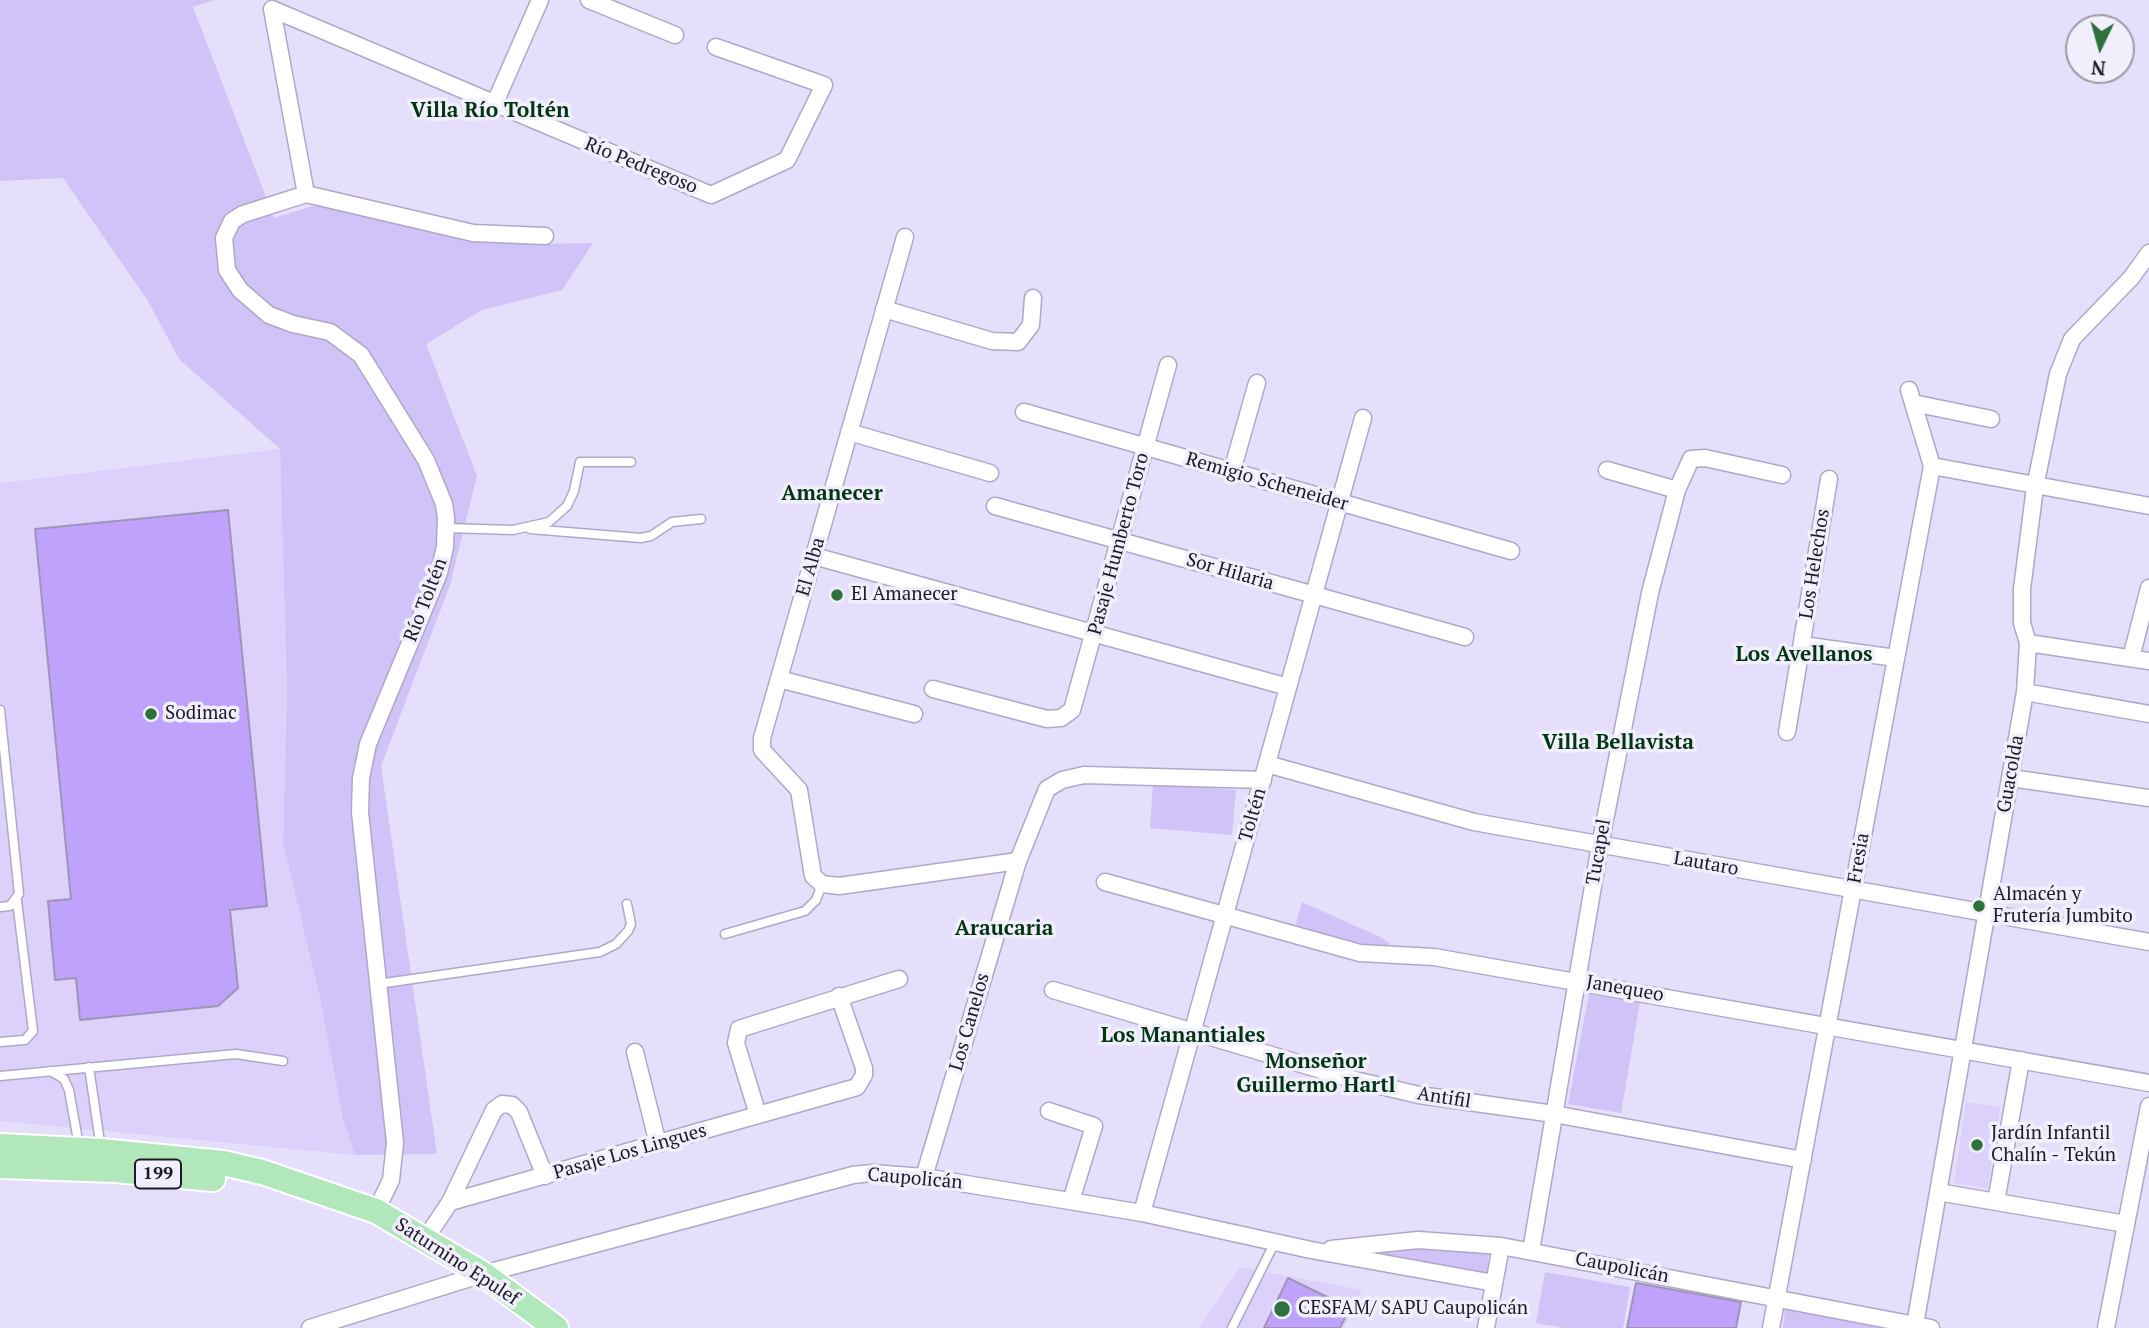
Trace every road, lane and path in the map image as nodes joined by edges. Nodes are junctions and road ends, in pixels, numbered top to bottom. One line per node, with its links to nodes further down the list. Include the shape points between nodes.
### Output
1 (540, 0): 6 (street)
2 (589, 0): 4 (street)
3 (272, 4): 6 (street, Río Pedregoso); 7 (street)
4 (675, 35)
5 (716, 47): 6 (street, Río Pedregoso, via 824,85 787,160 711,195)
6 (494, 105)
7 (306, 194): 8 (street, via 473,233); 33 (street, Río Toltén, via 232,221 224,238 227,270 248,300 269,315 330,332 361,355 426,460 444,504)
8 (545, 236)
9 (905, 237): 12 (street, El Alba)
10 (2149, 253): 27 (street, Guacolda, via 2066,349)
11 (1033, 298): 12 (street, via 1031,325 1018,342 992,341)
12 (884, 309): 18 (street, El Alba)
13 (1168, 365): 19 (street, Pasaje Humberto Toro)
14 (1257, 383): 23 (street)
15 (1024, 412): 19 (street, Remigio Scheneider)
16 (1363, 418): 29 (street, Toltén)
17 (1991, 419): 21 (street, Fresia, via 1911,396)
18 (849, 432): 24 (street); 37 (street, El Alba)
19 (1146, 447): 23 (street, Remigio Scheneider); 35 (street, Pasaje Humberto Toro)
20 (631, 462): 34 (lane, via 580,462 567,506 549,522)
21 (1932, 466): 27 (street); 44 (street, Fresia)
22 (1607, 470): 28 (street)
23 (1232, 471): 29 (street, Remigio Scheneider)
24 (990, 473)
25 (1782, 475): 28 (street, Tucapel, via 1691,459)
26 (1829, 479): 43 (street, Los Helechos)
27 (2035, 487): 31 (street); 42 (street, Guacolda, via 2020,606)
28 (1677, 490): 59 (street, Tucapel, via 1650,593)
29 (1340, 502): 36 (street, Remigio Scheneider); 39 (street, Toltén)
30 (995, 506): 35 (street, Sor Hilaria)
31 (2149, 506)
32 (701, 519): 34 (lane, via 672,522 641,538)
33 (446, 528): 34 (lane); 73 (street, Río Toltén, via 439,572 368,744 360,778)
34 (524, 528)
35 (1120, 541): 39 (street, Sor Hilaria); 40 (street, Pasaje Humberto Toro)
36 (1511, 551)
37 (814, 556): 40 (street); 47 (street, El Alba)
38 (2149, 588): 45 (street)
39 (1314, 595): 41 (street, Sor Hilaria); 48 (street, Toltén)
40 (1094, 632): 48 (street); 49 (street, Pasaje Humberto Toro, via 1072,710 1061,718 1047,719)
41 (1465, 637)
42 (2028, 643): 45 (street); 50 (street, Guacolda)
43 (1802, 645): 44 (street); 54 (street, Los Helechos)
44 (1896, 658): 63 (street, Fresia)
45 (2131, 658): 46 (street)
46 (2149, 661)
47 (779, 679): 52 (street); 62 (street, El Alba, via 762,750 799,790 813,876)
48 (1288, 687): 55 (street, Toltén)
49 (933, 689)
50 (2025, 692): 53 (street); 56 (street, Guacolda)
51 (0, 710): 64 (lane, via 14,824)
52 (914, 714)
53 (2149, 714)
54 (1787, 732)
55 (1265, 772): 57 (street, Lautaro, via 1084,775); 59 (street, Lautaro, via 1474,822); 68 (street, Toltén)
56 (2011, 778): 58 (street); 67 (street, Guacolda)
57 (1047, 789): 60 (street, Los Canelos)
58 (2149, 798)
59 (1600, 845): 63 (street, Lautaro); 72 (street, Tucapel)
60 (1018, 861): 62 (street, via 839,886); 97 (street, Los Canelos)
61 (1105, 881): 68 (street, Janequeo)
62 (822, 884): 69 (lane, via 817,900 805,911)
63 (1853, 890): 67 (street, Lautaro); 76 (street, Fresia)
64 (17, 901): 66 (lane); 78 (lane, via 33,1031 25,1040)
65 (627, 904): 73 (lane, via 628,931 600,952)
66 (0, 907)
67 (1986, 913): 70 (street, Lautaro); 79 (street, Guacolda)
68 (1225, 915): 72 (street, Janequeo, via 1360,953 1434,957); 77 (street, Toltén)
69 (725, 934)
70 (2149, 942)
71 (899, 979): 75 (street)
72 (1577, 981): 76 (street, Janequeo); 89 (street, Tucapel)
73 (379, 984): 102 (street, Río Toltén, via 395,1156 391,1180)
74 (1053, 990): 77 (street, Antifil)
75 (839, 996): 90 (street, via 739,1029 736,1043); 90 (street, Pasaje Los Lingues, via 864,1068 861,1082 851,1089)
76 (1828, 1025): 79 (street, Janequeo); 94 (street, Fresia)
77 (1193, 1031): 89 (street, Antifil, via 1419,1095); 103 (street, Toltén)
78 (0, 1042)
79 (1963, 1049): 81 (street, Janequeo); 98 (street, Guacolda)
80 (635, 1052): 91 (street)
81 (2021, 1060): 86 (street, Janequeo); 101 (street)
82 (283, 1061): 83 (lane, via 236,1054)
83 (89, 1067): 84 (lane); 93 (lane)
84 (51, 1071): 85 (lane); 93 (lane, via 64,1079 69,1090)
85 (0, 1076)
86 (2149, 1083)
87 (2149, 1106): 104 (street)
88 (1049, 1111): 99 (street, via 1094,1126)
89 (1554, 1114): 94 (street, Antifil); 109 (street, Tucapel)
90 (758, 1115): 91 (street, Pasaje Los Lingues)
91 (658, 1144): 96 (street, Pasaje Los Lingues)
92 (0, 1146): 93 (main road, Saturnino Epulef / 199)
93 (90, 1160): 95 (main road, Saturnino Epulef / 199); 102 (main road, Saturnino Epulef / 199, via 223,1163)
94 (1802, 1160): 112 (street, Fresia)
95 (0, 1166)
96 (545, 1176): 100 (street, Pasaje Los Lingues); 100 (street, via 519,1112 502,1104 494,1110)
97 (924, 1177): 99 (street, Caupolicán); 110 (street, Caupolicán, via 853,1175)
98 (1938, 1192): 101 (street); 113 (street, Guacolda)
99 (1071, 1201): 103 (street, Caupolicán)
100 (450, 1202): 105 (street)
101 (1996, 1202): 104 (street)
102 (376, 1211): 105 (main road, Saturnino Epulef / 199)
103 (1142, 1213): 106 (street, Caupolicán)
104 (2126, 1224): 119 (street)
105 (426, 1238): 110 (main road, Saturnino Epulef / 199)
106 (1275, 1242): 108 (street, Caupolicán); 116 (lane)
107 (1501, 1246): 108 (street, Caupolicán, via 1418,1240); 109 (street, Caupolicán); 111 (street)
108 (1311, 1250): 111 (street, Caupolicán)
109 (1531, 1251): 112 (street, Caupolicán)
110 (483, 1274): 114 (street, Caupolicán); 115 (main road, Saturnino Epulef / 199)
111 (1494, 1283): 117 (street)
112 (1777, 1298): 113 (street, Caupolicán); 118 (street, Fresia)
113 (1923, 1326)
114 (310, 1328)
115 (556, 1328)
116 (1231, 1328)
117 (1488, 1328)
118 (1771, 1328)
119 (2106, 1328)

